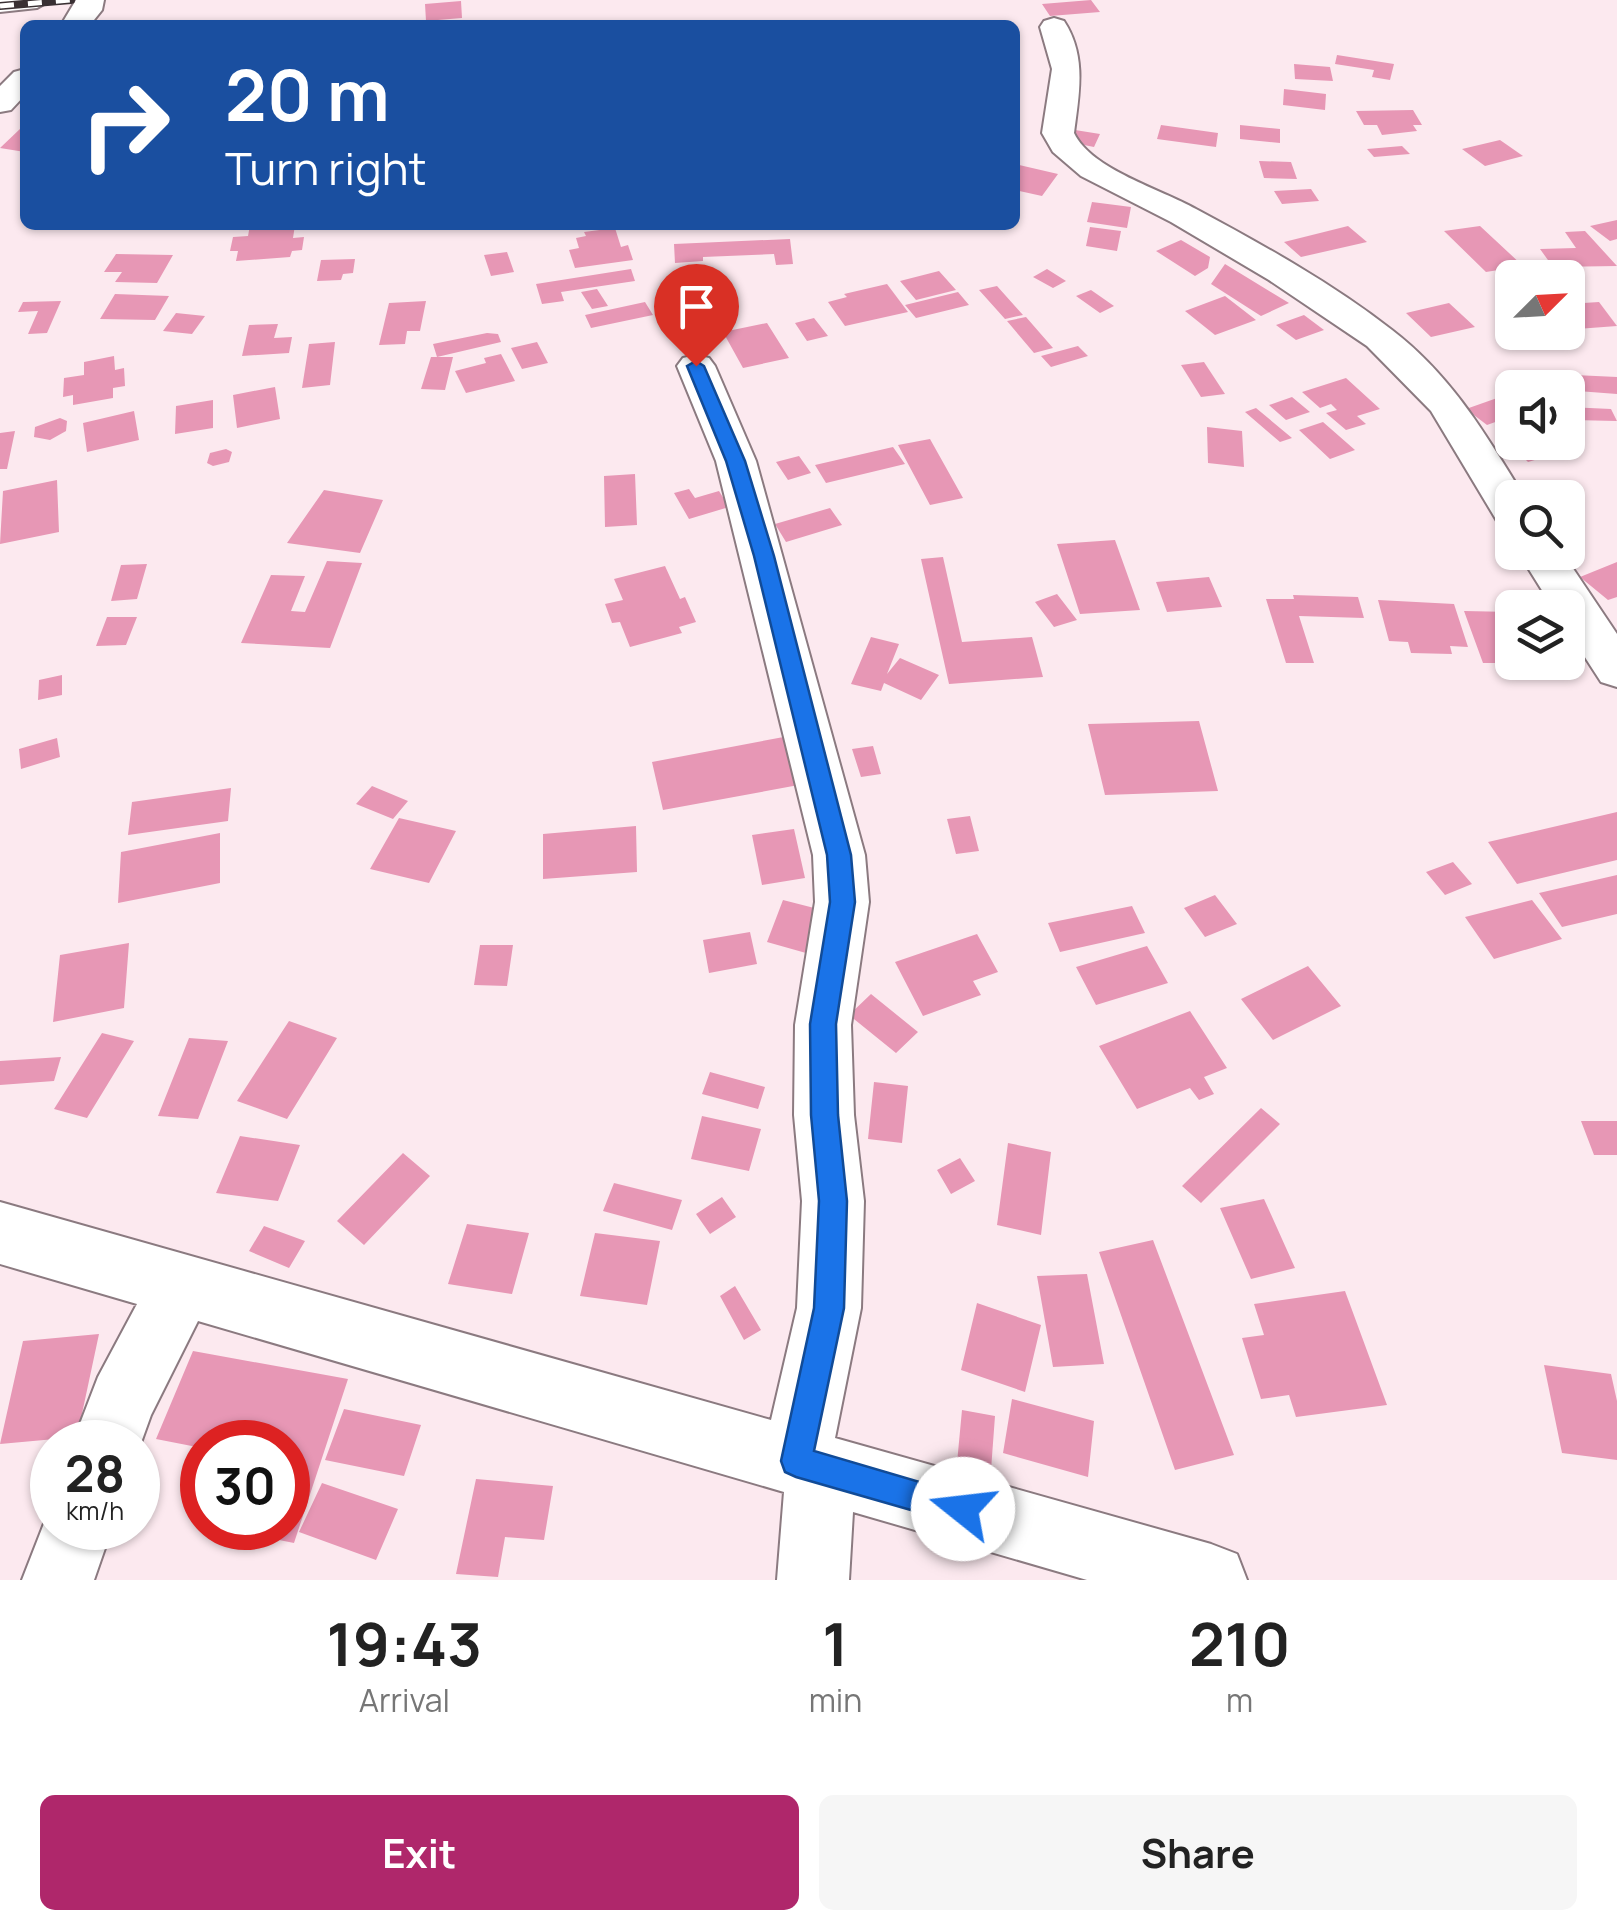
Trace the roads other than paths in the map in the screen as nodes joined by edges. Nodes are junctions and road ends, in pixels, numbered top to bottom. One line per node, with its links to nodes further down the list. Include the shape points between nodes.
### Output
1 (37, 0): 2 (street)
2 (0, 4)
3 (1054, 28): 7 (street, via 1066,70 1060,143 1096,171 1305,289 1407,362 1436,391)
4 (20, 83): 5 (street)
5 (0, 102)
6 (696, 366): 13 (street, via 736,461 764,556 839,855 842,902 823,1024 833,1201 829,1308)
7 (1495, 484)
8 (1551, 570): 9 (street)
9 (1617, 670)
10 (0, 1233): 11 (street)
11 (182, 1285): 12 (street); 13 (street)
12 (115, 1420)
13 (809, 1465): 16 (street); 17 (street)
14 (69, 1550): 15 (street)
15 (58, 1580)
16 (813, 1580)
17 (1211, 1580)

